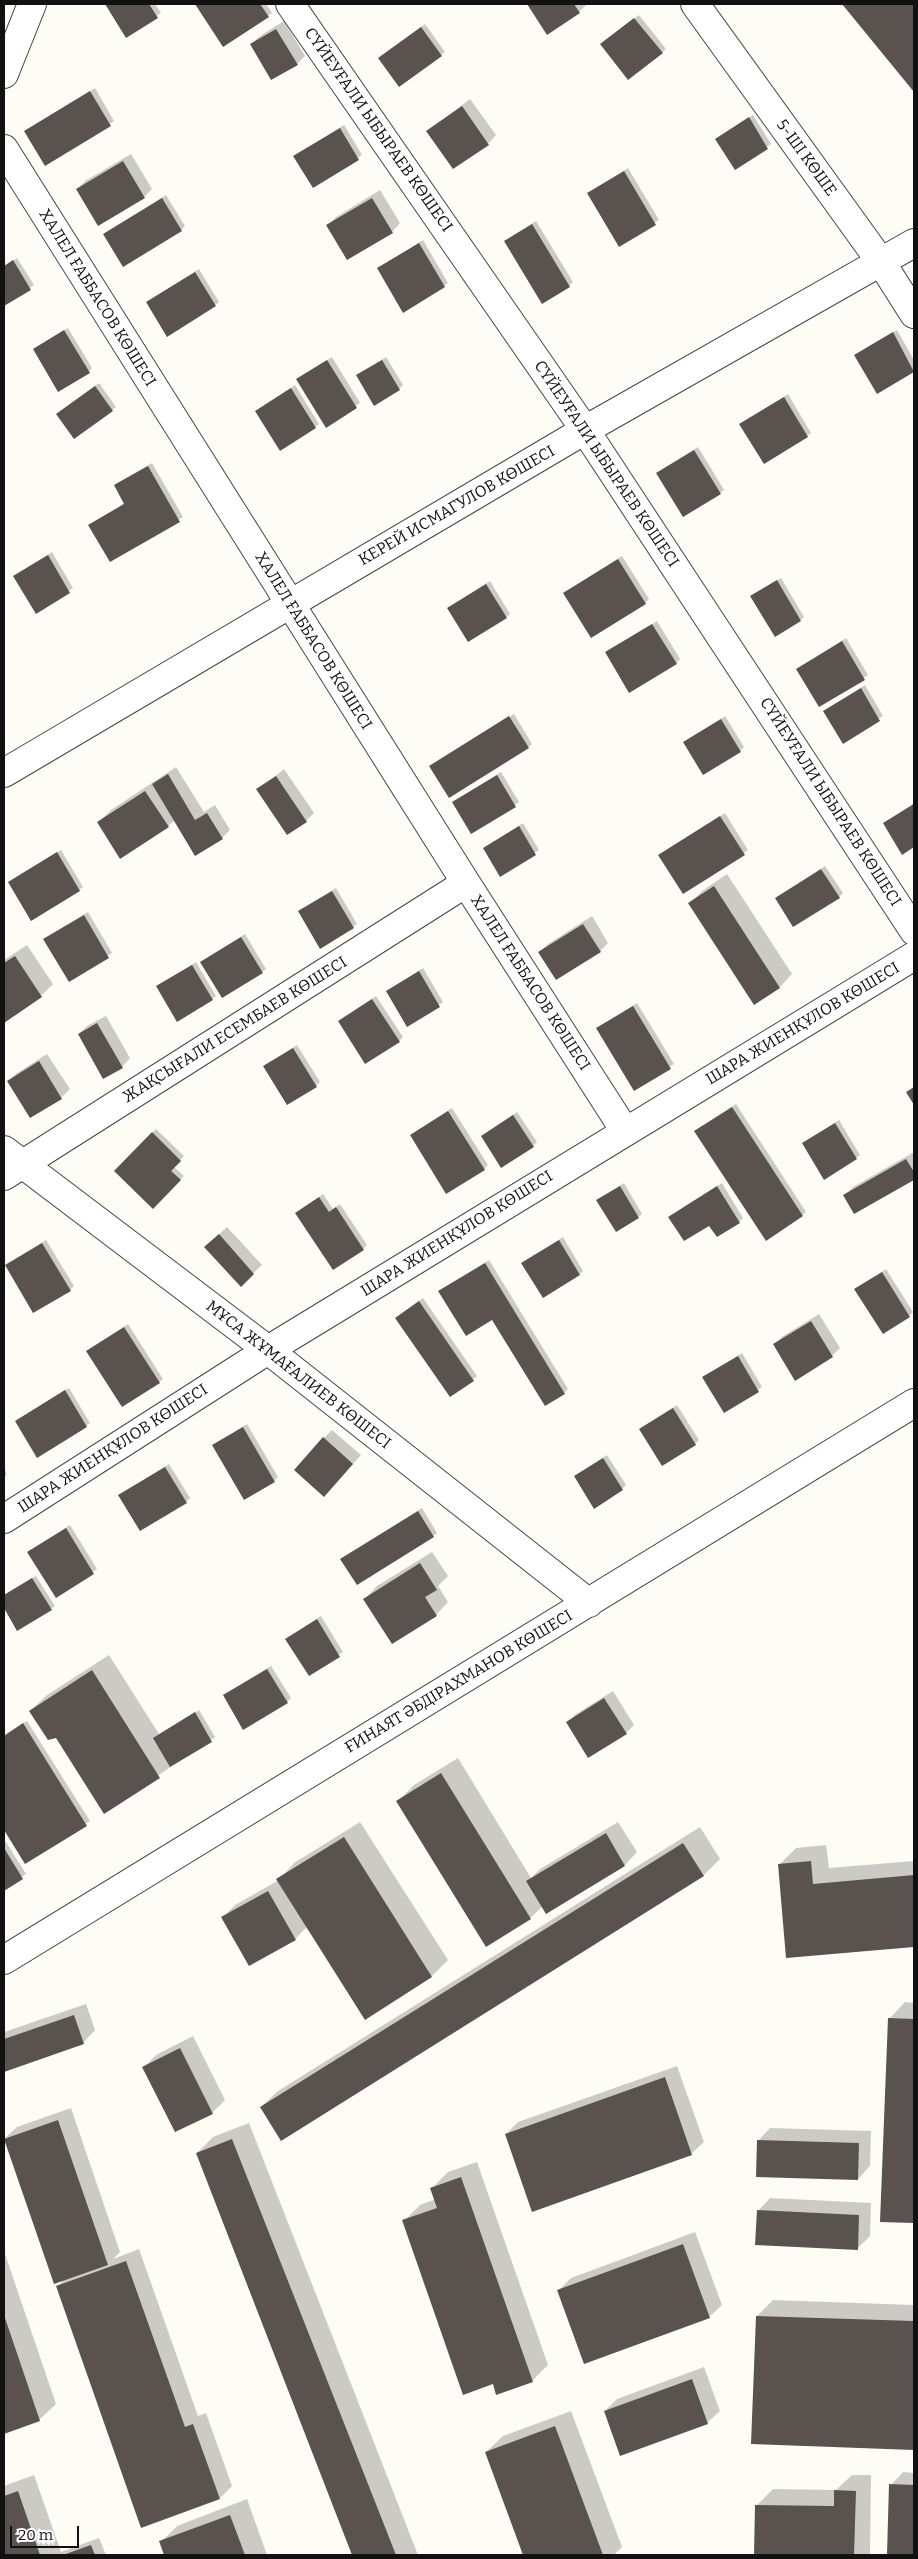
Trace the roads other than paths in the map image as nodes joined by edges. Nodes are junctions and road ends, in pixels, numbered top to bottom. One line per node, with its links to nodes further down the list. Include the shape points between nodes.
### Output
1 (32, 4): 4 (street)
2 (290, 4): 9 (street, СҮЙЕУҒАЛИ ЫБЫРАЕВ КӨШЕСI)
3 (695, 4): 7 (street, 5-ШI КӨШЕ)
4 (4, 74)
5 (4, 149): 10 (street, ХАЛЕЛ ҒАББАСОВ КӨШЕСІ)
6 (914, 243): 7 (street, КЕРЕЙ ИСМАГУЛОВ КӨШЕСІ)
7 (881, 262): 8 (street, 5-ШI КӨШЕ); 9 (street, КЕРЕЙ ИСМАГУЛОВ КӨШЕСІ)
8 (914, 314)
9 (585, 430): 10 (street, КЕРЕЙ ИСМАГУЛОВ КӨШЕСІ); 13 (street, СҮЙЕУҒАЛИ ЫБЫРАЕВ КӨШЕСI)
10 (290, 604): 11 (street, КЕРЕЙ ИСМАГУЛОВ КӨШЕСІ); 12 (street, ХАЛЕЛ ҒАББАСОВ КӨШЕСІ)
11 (4, 773)
12 (466, 883): 15 (street, ХАЛЕЛ ҒАББАСОВ КӨШЕСІ); 16 (street, ЖАҚСЫҒАЛИ ЕСЕМБАЕВ КӨШЕСI)
13 (914, 931)
14 (914, 956): 15 (street, ШАРА ЖИЕНҚҰЛОВ КӨШЕСІ)
15 (626, 1131): 17 (street, ШАРА ЖИЕНҚҰЛОВ КӨШЕСІ)
16 (10, 1163): 17 (street, МҰСА ЖҰМАҒАЛИЕВ КӨШЕСІ)
17 (268, 1350): 19 (street, ШАРА ЖИЕНҚҰЛОВ КӨШЕСІ); 20 (street, МҰСА ЖҰМАҒАЛИЕВ КӨШЕСІ)
18 (914, 1403): 20 (street, ҒИНАЯТ ӘБДІРАХМАНОВ КӨШЕСІ)
19 (4, 1519)
20 (590, 1603): 21 (street, ҒИНАЯТ ӘБДІРАХМАНОВ КӨШЕСІ)
21 (4, 1960)

